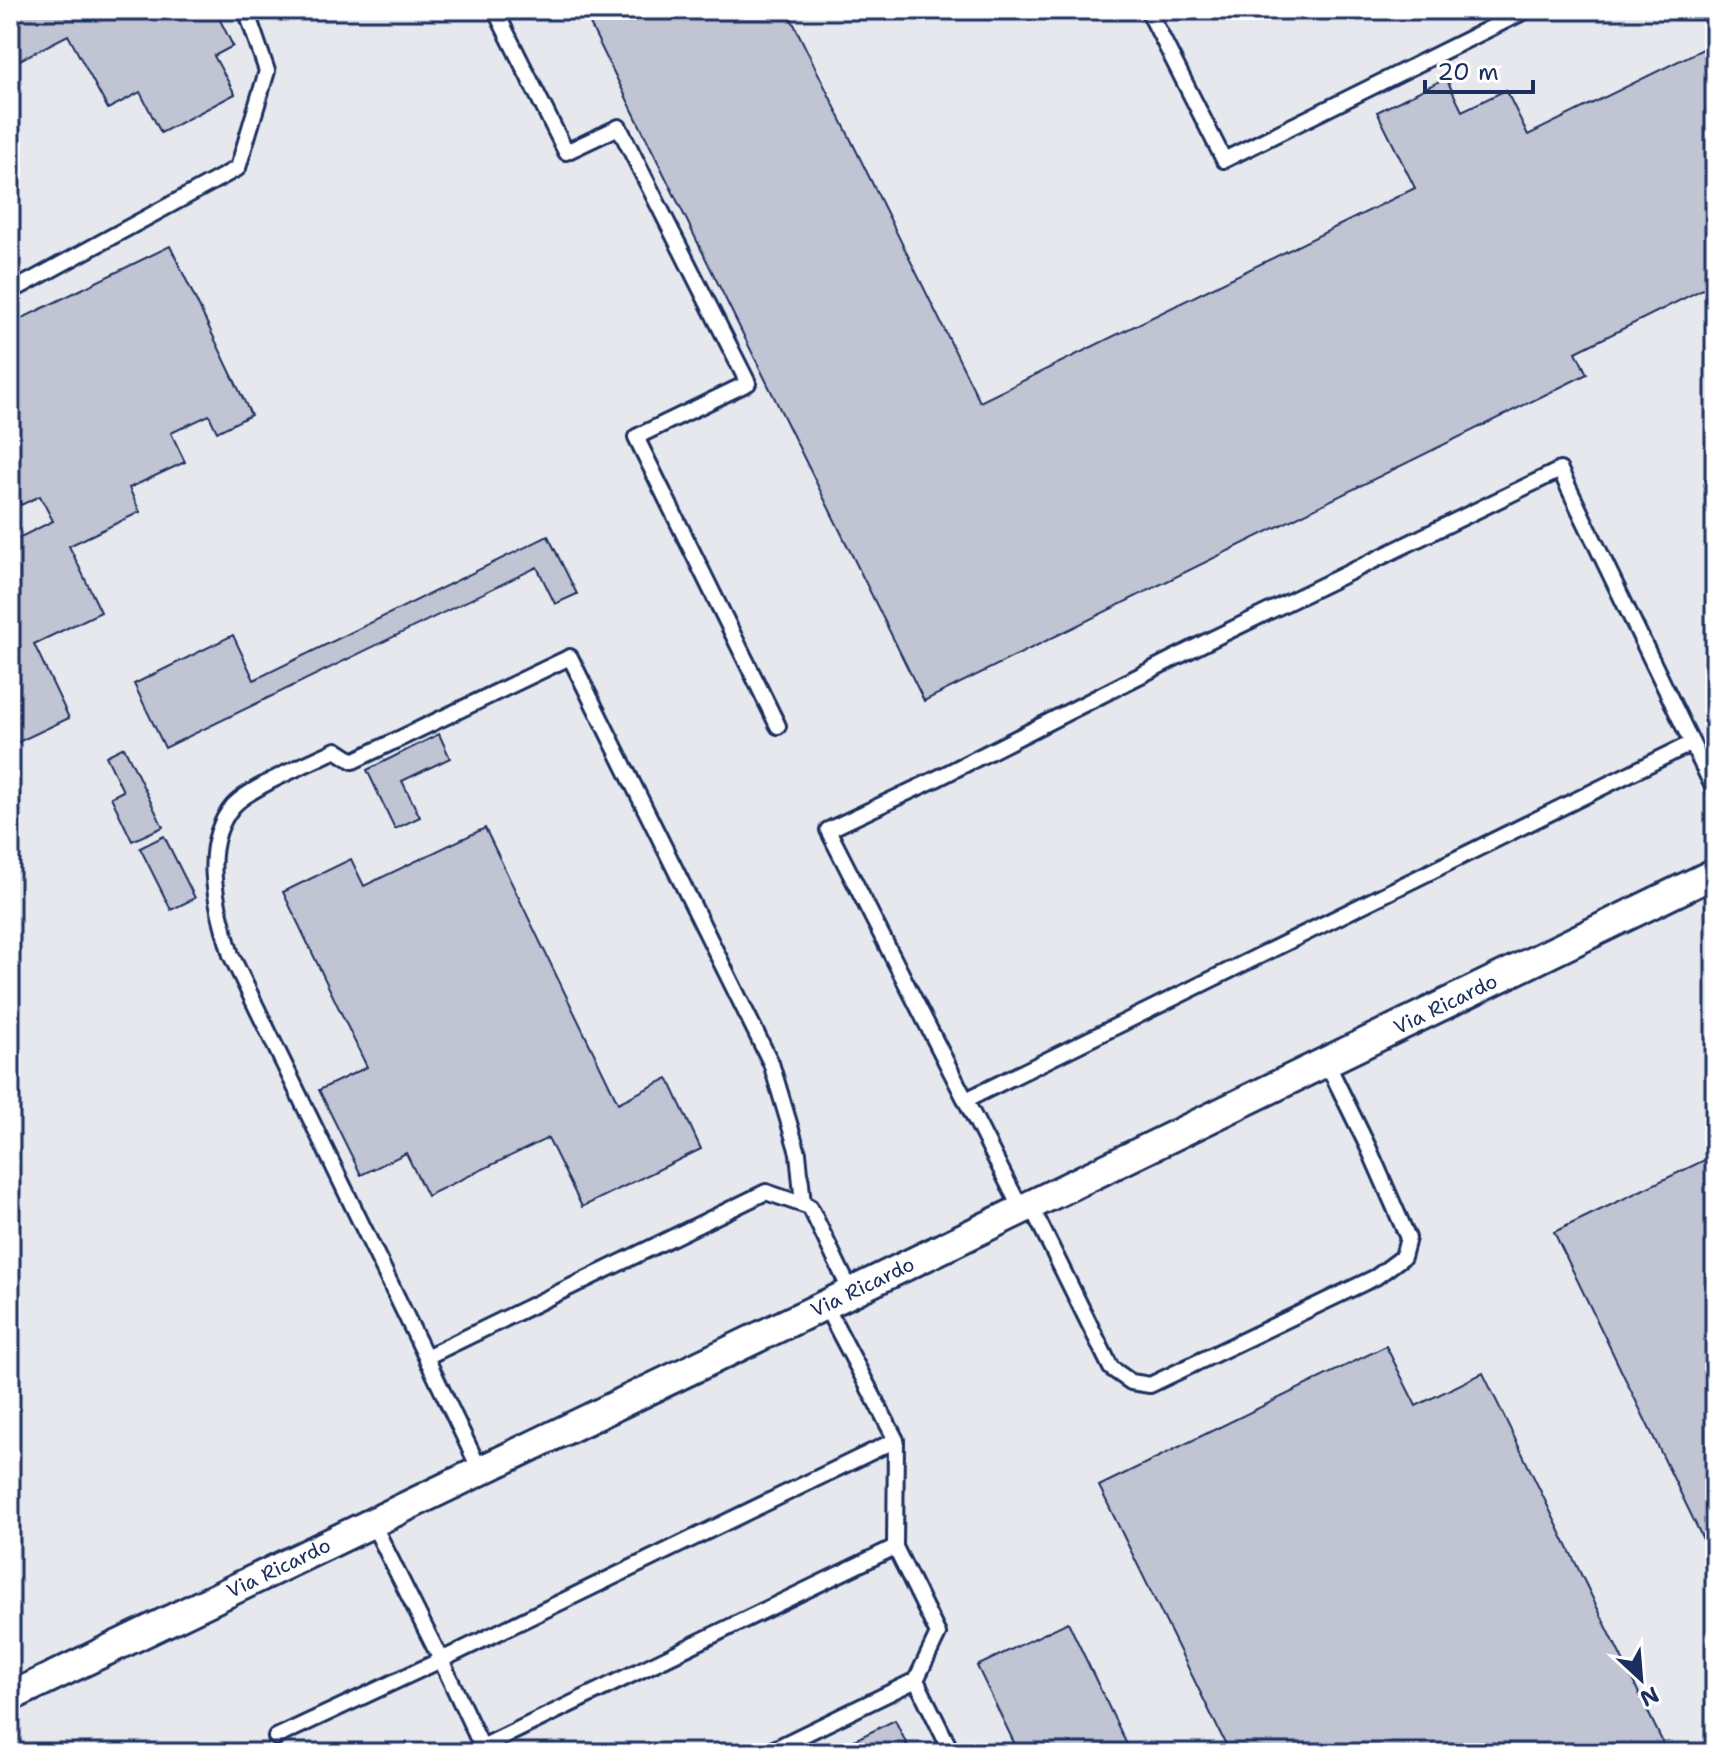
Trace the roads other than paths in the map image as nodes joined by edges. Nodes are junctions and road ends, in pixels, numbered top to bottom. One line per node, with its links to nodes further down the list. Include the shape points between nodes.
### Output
1 (246, 10): 5 (lane, via 267,71 238,168)
2 (495, 10): 6 (lane, via 566,152 619,127 748,383 636,437)
3 (1148, 10): 4 (lane, via 1224,160)
4 (1527, 10)
5 (10, 292)
6 (778, 726)
7 (1692, 743): 8 (lane); 11 (lane); 11 (lane, via 1560,470 1208,641 828,830)
8 (1715, 791)
9 (1715, 873): 10 (street, Via Ricardo)
10 (1326, 1061): 13 (street, Via Ricardo); 13 (lane, via 1408,1238 1403,1257 1376,1277 1150,1385 1131,1382 1111,1368)
11 (966, 1100): 13 (lane)
12 (803, 1204): 14 (lane, via 810,1207); 16 (lane, via 766,1192); 16 (lane, via 798,1153 771,1063 570,657 353,761 336,750 234,805 214,848 217,901 231,955)
13 (1025, 1206): 14 (street, Via Ricardo)
14 (851, 1292): 15 (street, Via Ricardo)
15 (825, 1305): 17 (lane); 18 (street, Via Ricardo)
16 (426, 1357): 18 (lane)
17 (896, 1440): 20 (lane); 21 (lane)
18 (480, 1470): 19 (street, Via Ricardo)
19 (372, 1522): 21 (lane); 23 (street, Via Ricardo)
20 (895, 1547): 22 (lane, via 938,1634); 25 (lane)
21 (441, 1660): 24 (lane); 25 (lane)
22 (916, 1680): 26 (lane); 27 (lane)
23 (10, 1697)
24 (276, 1737)
25 (476, 1750)
26 (766, 1753)
27 (952, 1753)

